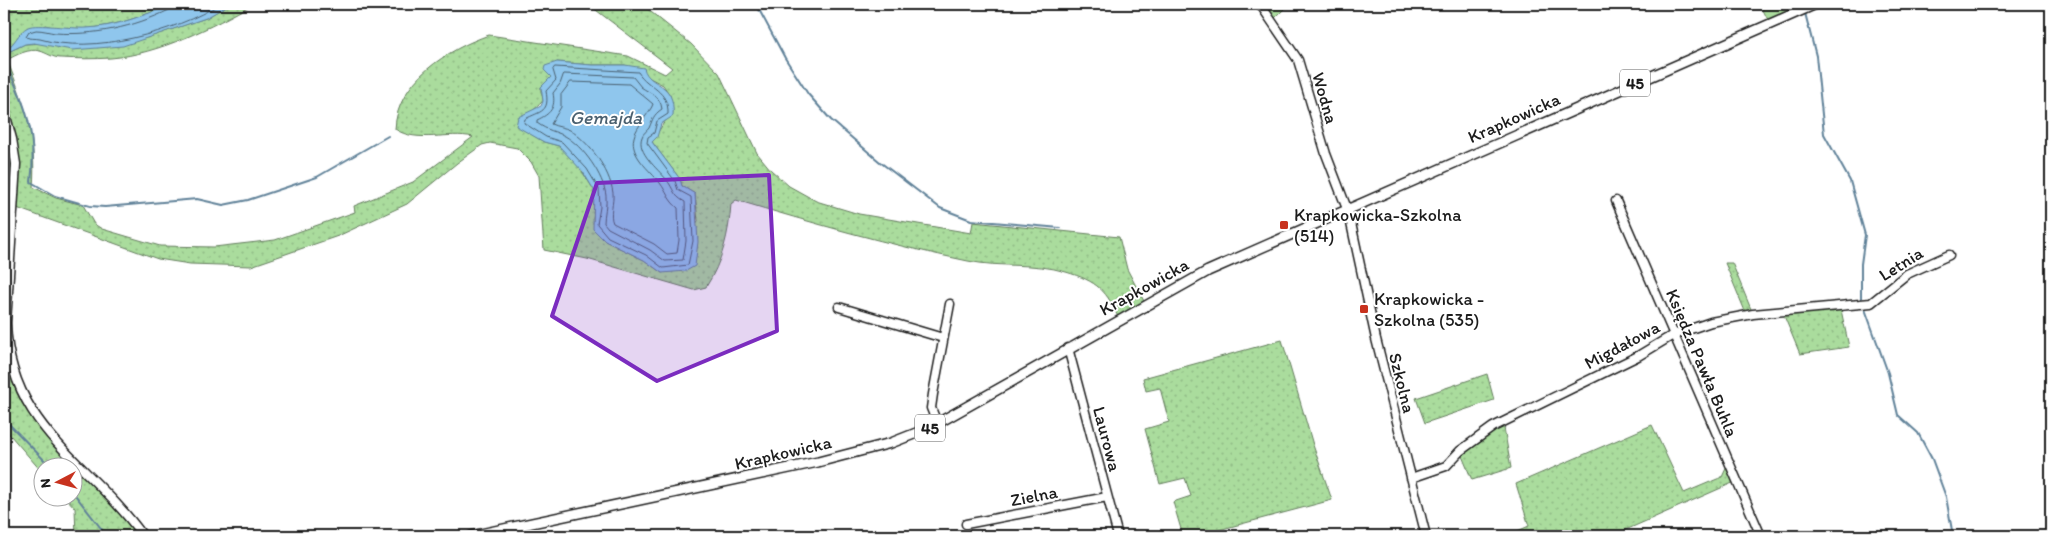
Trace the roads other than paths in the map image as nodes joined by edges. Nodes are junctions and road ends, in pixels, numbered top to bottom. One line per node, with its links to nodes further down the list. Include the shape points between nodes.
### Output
1 (1260, 4): 5 (street, Wodna, via 1298,60 1326,154)
2 (1812, 6): 5 (main road, Krapkowicka / 45)
3 (4, 109): 17 (street, via 16,164 6,323 12,372 35,417)
4 (1616, 201): 10 (street, Księdza Pawła Buhla)
5 (1347, 208): 12 (main road, Krapkowicka / 45, via 1208,271); 14 (street, Szkolna)
6 (1949, 255): 7 (street, Letnia, via 1907,274)
7 (1871, 303): 10 (street, Migdałowa, via 1753,314 1711,322)
8 (950, 304): 11 (street)
9 (839, 307): 11 (street)
10 (1673, 335): 14 (street, Migdałowa, via 1638,356 1493,427 1460,451 1446,466); 21 (street, Księdza Pawła Buhla)
11 (943, 338): 13 (street, via 932,408)
12 (1068, 348): 13 (main road, Krapkowicka / 45); 15 (street, Laurowa)
13 (938, 423): 18 (main road, Krapkowicka / 45, via 891,443 829,460)
14 (1411, 478): 20 (street, Szkolna)
15 (1107, 497): 16 (street, Zielna); 19 (street, Laurowa)
16 (966, 524)
17 (143, 536)
18 (471, 536)
19 (1118, 536)
20 (1426, 536)
21 (1761, 536)

